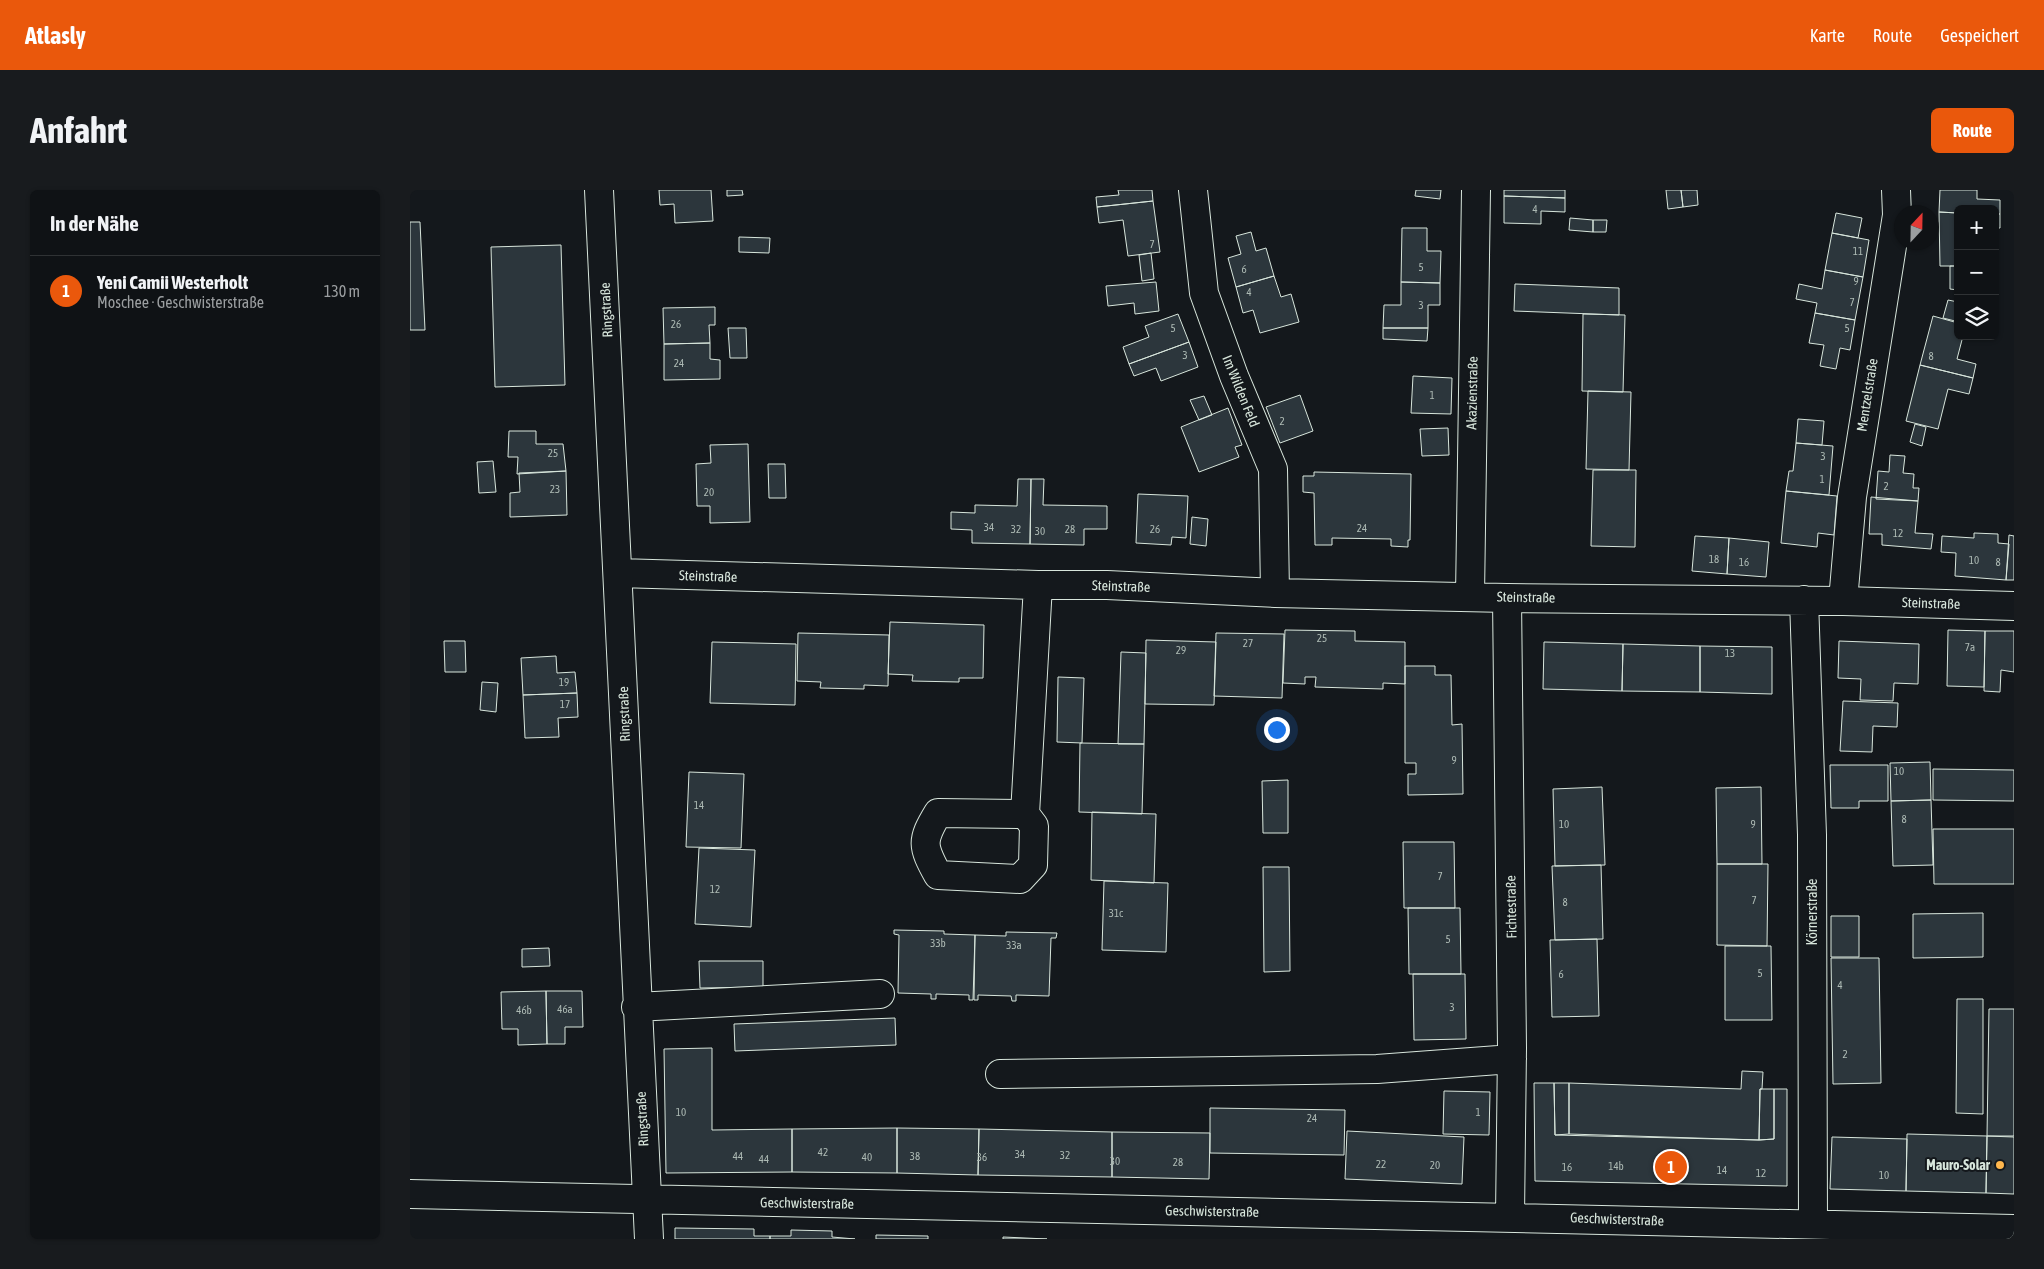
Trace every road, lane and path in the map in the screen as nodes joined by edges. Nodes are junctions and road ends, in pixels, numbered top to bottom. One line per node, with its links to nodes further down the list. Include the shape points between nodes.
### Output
1 (599, 190): 5 (street, Ringstraße)
2 (1193, 190): 7 (street, Im Wilden Feld, via 1204,293 1273,469)
3 (1476, 190): 8 (street, Akazienstraße)
4 (1896, 190): 11 (street, Mentzelstraße, via 1897,214 1852,497)
5 (618, 573): 6 (street, Steinstraße); 15 (street, Ringstraße)
6 (1038, 585): 7 (street, Steinstraße); 13 (street)
7 (1275, 592): 8 (street, Steinstraße)
8 (1470, 596): 9 (street, Steinstraße)
9 (1507, 598): 10 (street, Steinstraße); 16 (street, Fichtestraße)
10 (1804, 600): 11 (street, Steinstraße); 21 (street, Körnerstraße, via 1812,835)
11 (1843, 601): 12 (street, Steinstraße)
12 (2014, 606)
13 (1025, 814)
14 (880, 994): 15 (street)
15 (636, 1007): 19 (street, Ringstraße)
16 (1512, 1059): 17 (street, via 1377,1069); 20 (street, Fichtestraße)
17 (1000, 1074)
18 (410, 1194): 19 (street, Geschwisterstraße)
19 (647, 1200): 20 (street, Geschwisterstraße); 24 (street, Ringstraße)
20 (1510, 1216): 22 (street, Geschwisterstraße)
21 (1813, 1224): 22 (street, Geschwisterstraße); 23 (street, Geschwisterstraße)
22 (1711, 1230)
23 (1998, 1232)
24 (649, 1239)

